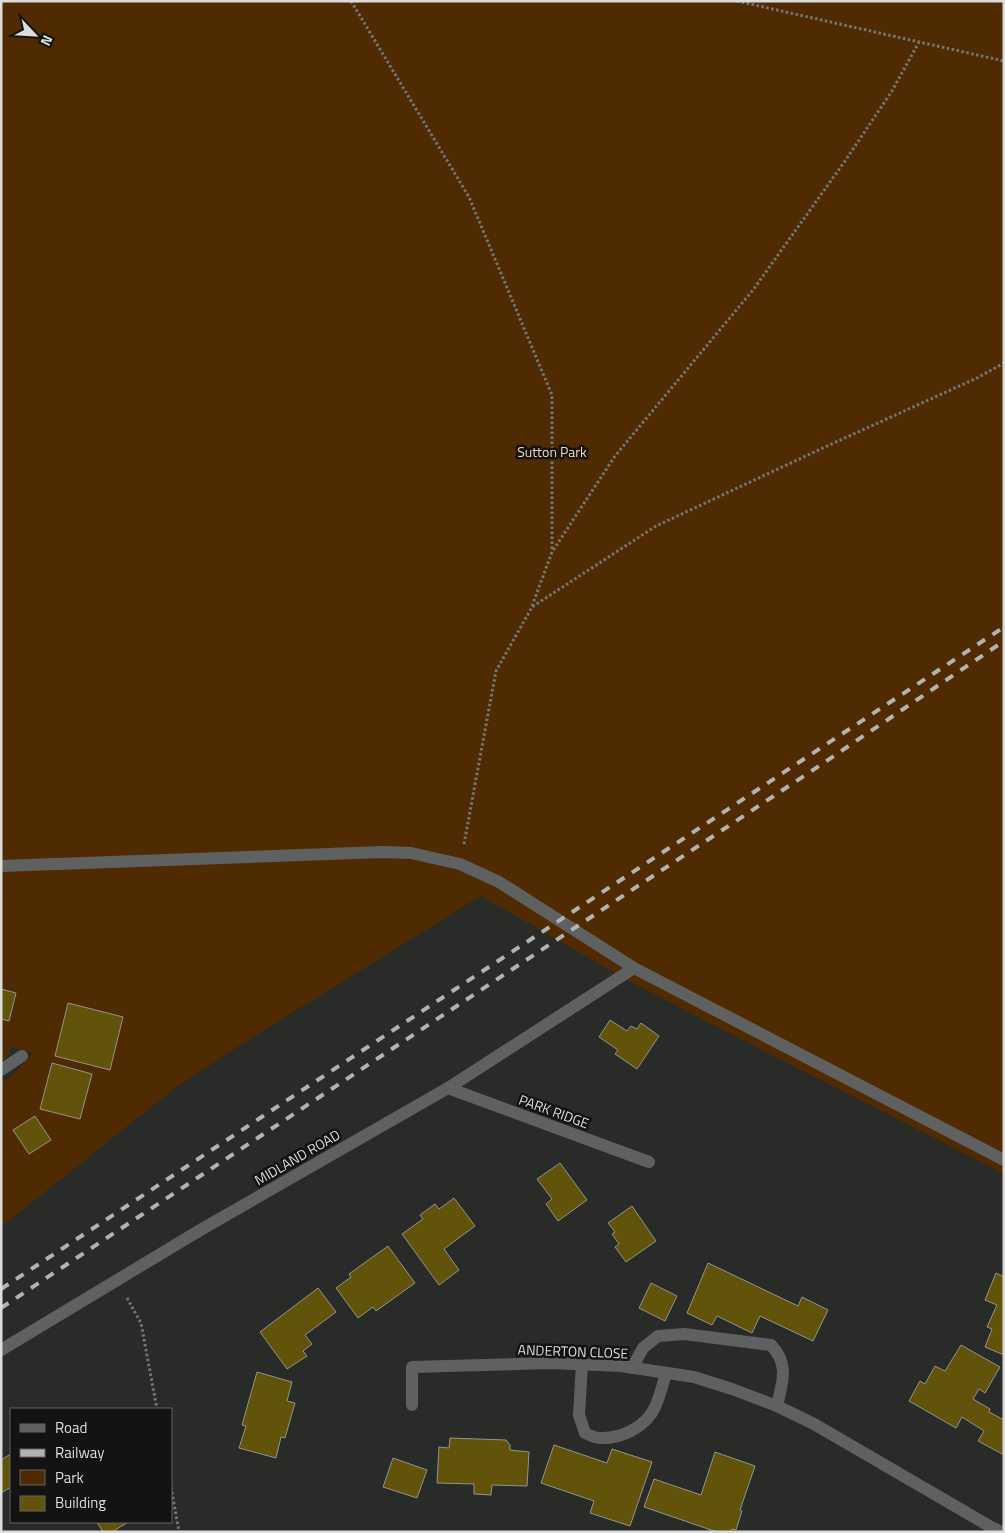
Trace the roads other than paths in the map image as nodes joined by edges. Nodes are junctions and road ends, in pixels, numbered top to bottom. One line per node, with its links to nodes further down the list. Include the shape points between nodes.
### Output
1 (1, 866): 2 (street, via 411,853 460,864 499,882)
2 (634, 968): 5 (street, MIDLAND ROAD); 6 (street)
3 (22, 1056): 4 (street)
4 (1, 1070)
5 (448, 1088): 7 (street, PARK RIDGE); 8 (street, MIDLAND ROAD, via 202,1229)
6 (1004, 1160)
7 (649, 1162)
8 (1, 1350)
9 (582, 1364): 10 (street, ANDERTON CLOSE); 11 (street, via 579,1415 585,1433 598,1438 617,1437 633,1431 646,1420 655,1408); 12 (street, ANDERTON CLOSE, via 412,1367)
10 (632, 1368): 11 (street, ANDERTON CLOSE); 13 (street, via 643,1348 658,1336 684,1334 771,1345 778,1353 785,1372)
11 (666, 1373): 13 (street, ANDERTON CLOSE, via 694,1377)
12 (412, 1405)
13 (778, 1406): 14 (street, ANDERTON CLOSE)
14 (1002, 1532)

